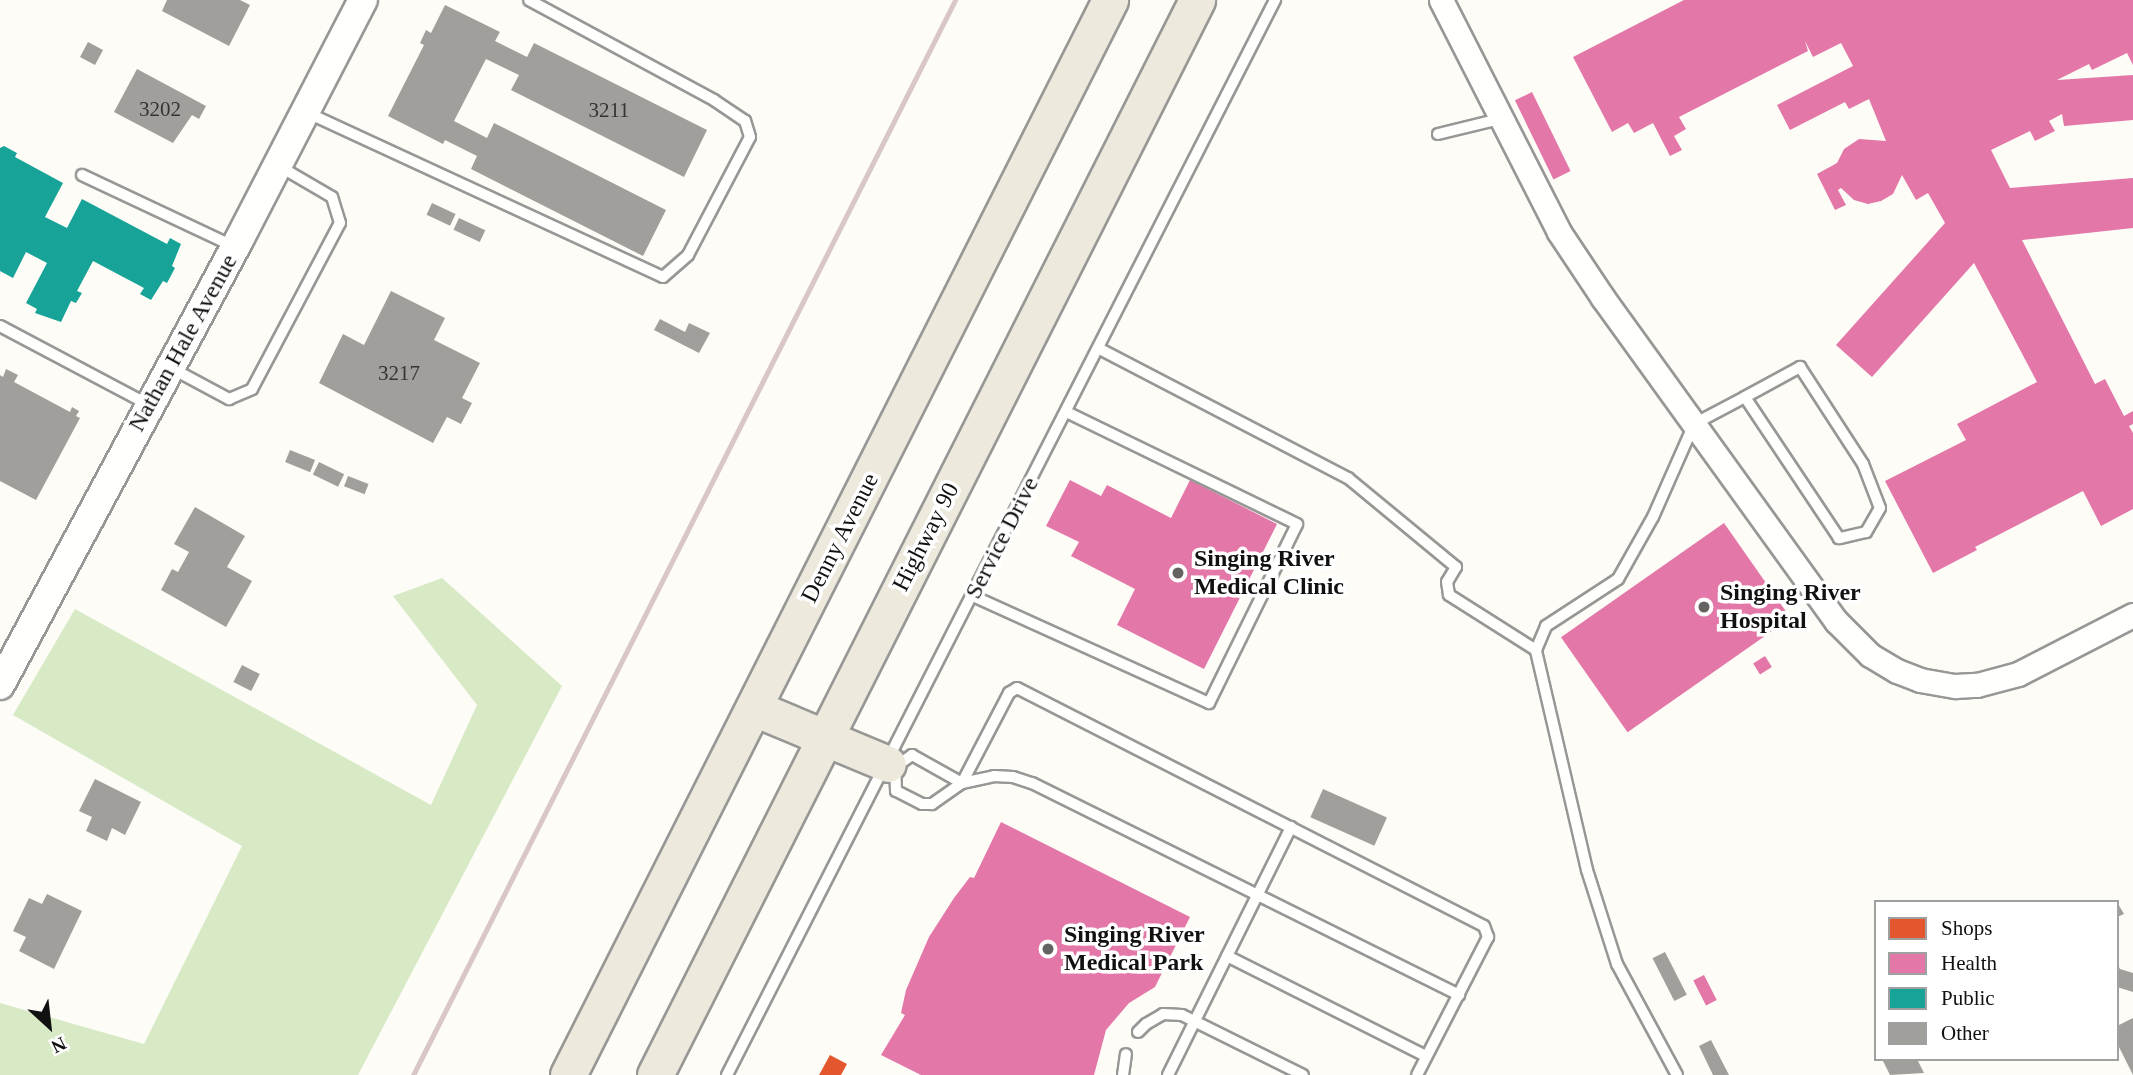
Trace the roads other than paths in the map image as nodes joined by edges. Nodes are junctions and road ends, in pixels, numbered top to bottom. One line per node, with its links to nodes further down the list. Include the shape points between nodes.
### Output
1 (363, 0): 7 (street, Nathan Hale Avenue)
2 (529, 0): 7 (lane, via 745,121 750,137 688,255 663,277)
3 (1110, 0): 24 (main road, Denny Avenue)
4 (1197, 0): 25 (main road, Highway 90)
5 (1275, 0): 14 (lane, Service Drive)
6 (1441, 0): 8 (street)
7 (306, 112): 10 (street, Nathan Hale Avenue)
8 (1500, 119): 9 (lane); 19 (street, via 1559,232)
9 (1438, 134)
10 (278, 166): 12 (street, Nathan Hale Avenue); 15 (lane, via 332,197 340,223 252,390 229,399)
11 (82, 175): 12 (lane)
12 (235, 248): 15 (street, Nathan Hale Avenue)
13 (0, 326): 17 (lane)
14 (1098, 348): 18 (lane, Service Drive); 22 (lane, via 1348,478 1456,567 1447,582 1449,595)
15 (170, 368): 17 (street, Nathan Hale Avenue)
16 (1745, 397): 16 (lane, via 1800,367 1863,464 1880,508 1866,532 1839,538); 19 (lane)
17 (149, 405): 23 (street, Nathan Hale Avenue)
18 (1066, 412): 20 (lane, Service Drive); 20 (lane, via 1297,524 1209,703)
19 (1694, 424): 21 (street, via 1836,621 1870,654 1897,671 1920,680 1977,685 2018,674); 22 (lane, via 1653,517 1618,579 1546,626)
20 (973, 596): 26 (lane, Service Drive)
21 (2133, 615)
22 (1535, 650): 43 (lane, via 1587,870 1617,964)
23 (0, 685)
24 (754, 708): 25 (main road); 36 (main road, Denny Avenue)
25 (825, 737): 26 (main road); 37 (main road, Highway 90)
26 (891, 765): 27 (lane, via 912,755); 27 (lane, via 896,791 922,804 932,804); 38 (lane, Service Drive)
27 (962, 783): 28 (lane, via 1009,693 1017,688); 29 (lane, via 994,776 1032,783)
28 (1291, 827): 29 (lane); 31 (lane, via 1484,926 1488,937)
29 (1257, 895): 30 (lane); 31 (lane)
30 (1227, 956): 32 (lane); 35 (lane)
31 (1459, 995): 35 (lane)
32 (1195, 1020): 33 (lane, via 1163,1014); 40 (lane); 41 (lane)
33 (1138, 1032)
34 (1126, 1054): 39 (lane)
35 (1426, 1056): 42 (lane)
36 (568, 1075)
37 (655, 1075)
38 (727, 1075)
39 (1123, 1075)
40 (1168, 1075)
41 (1303, 1075)
42 (1417, 1075)
43 (1677, 1075)

